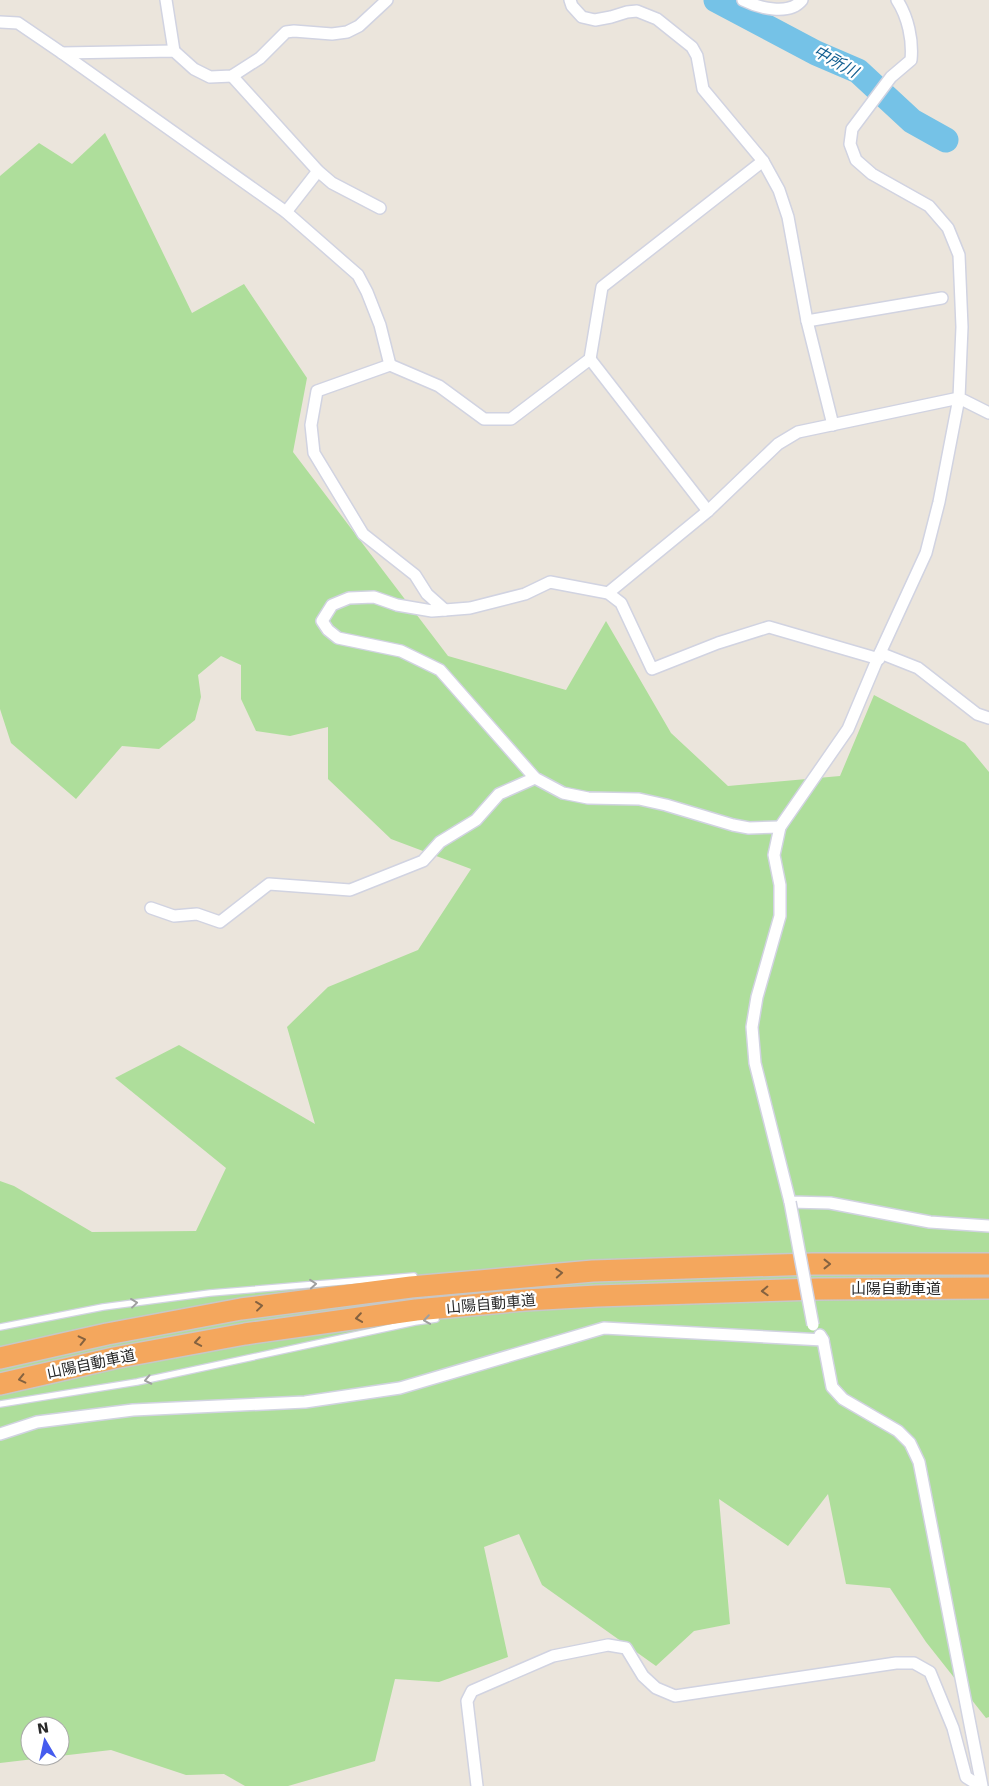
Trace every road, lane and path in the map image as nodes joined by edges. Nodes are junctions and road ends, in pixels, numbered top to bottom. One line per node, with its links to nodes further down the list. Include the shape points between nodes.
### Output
1 (166, 0): 8 (street)
2 (387, 0): 10 (street, via 359,26 347,32 286,32 260,58)
3 (570, 0): 11 (street, via 582,17 595,20 637,11 657,19 692,47 704,89)
4 (744, 0): 5 (street, via 753,5 783,10)
5 (802, 0)
6 (897, 0): 19 (street, via 912,45 910,60 891,77 852,130 850,144 856,160 872,174 929,206 948,228 959,255 962,327)
7 (0, 22): 9 (street, via 18,23)
8 (174, 51): 9 (street); 10 (street, via 194,69 210,77)
9 (62, 53): 14 (street)
10 (232, 76): 12 (street)
11 (763, 161): 16 (street, via 779,190 788,218); 17 (street, via 602,287)
12 (318, 171): 13 (street, via 332,183); 14 (street)
13 (380, 208)
14 (286, 212): 18 (street, via 358,275 380,325)
15 (942, 298): 16 (street)
16 (807, 321): 21 (street)
17 (590, 358): 18 (street, via 511,419 484,419 439,386); 22 (street)
18 (390, 365): 24 (street, via 318,391 311,425 314,453 363,534 415,575 427,594)
19 (959, 398): 20 (street); 21 (street); 25 (street, via 926,552)
20 (989, 413)
21 (833, 426): 22 (street, via 798,432 778,444)
22 (708, 512): 23 (street)
23 (608, 593): 24 (street, via 550,582 525,594 470,608); 25 (street, via 620,603 652,669 718,643 768,628)
24 (445, 610): 27 (street, via 397,605 374,597 349,598 332,605 322,621 338,638 401,651 440,670)
25 (880, 656): 26 (street, via 918,668 977,714); 28 (street, via 848,729)
26 (989, 718)
27 (535, 778): 28 (street, via 563,793 588,798 639,799 732,825); 29 (street, via 499,794 476,820 440,842 423,861 350,890 269,884 220,922 197,914 174,916)
28 (780, 827): 30 (street, via 774,855 780,885 780,916 752,1027 755,1063)
29 (151, 908)
30 (790, 1202): 31 (street, via 830,1203 930,1222); 41 (street, bridge, via 813,1326)
31 (989, 1226)
32 (989, 1264): 35 (highway, 山陽自動車道, one-way to 32, via 813,1264)
33 (422, 1276): 40 (lane, one-way to 33, via 103,1307 210,1293)
34 (449, 1276): 35 (lane)
35 (524, 1276): 42 (highway, 山陽自動車道, one-way to 35, via 241,1309)
36 (989, 1288): 37 (highway, 山陽自動車道, one-way to 37)
37 (596, 1296): 38 (lane); 43 (highway, 山陽自動車道, one-way to 43, via 416,1310 245,1334 114,1358)
38 (501, 1309)
39 (444, 1318): 44 (lane, one-way to 44, via 137,1382)
40 (0, 1327)
41 (823, 1340): 45 (street, via 604,1328 400,1388 305,1402 133,1410 37,1422); 47 (street, via 832,1387 843,1399 898,1430 910,1443 919,1462)
42 (0, 1358)
43 (0, 1384)
44 (0, 1404)
45 (0, 1434)
46 (477, 1786): 47 (street, via 467,1701 472,1691 552,1656 608,1645 626,1648 643,1676 656,1688 675,1696 914,1663 930,1672 953,1728 966,1777)
47 (981, 1786)

